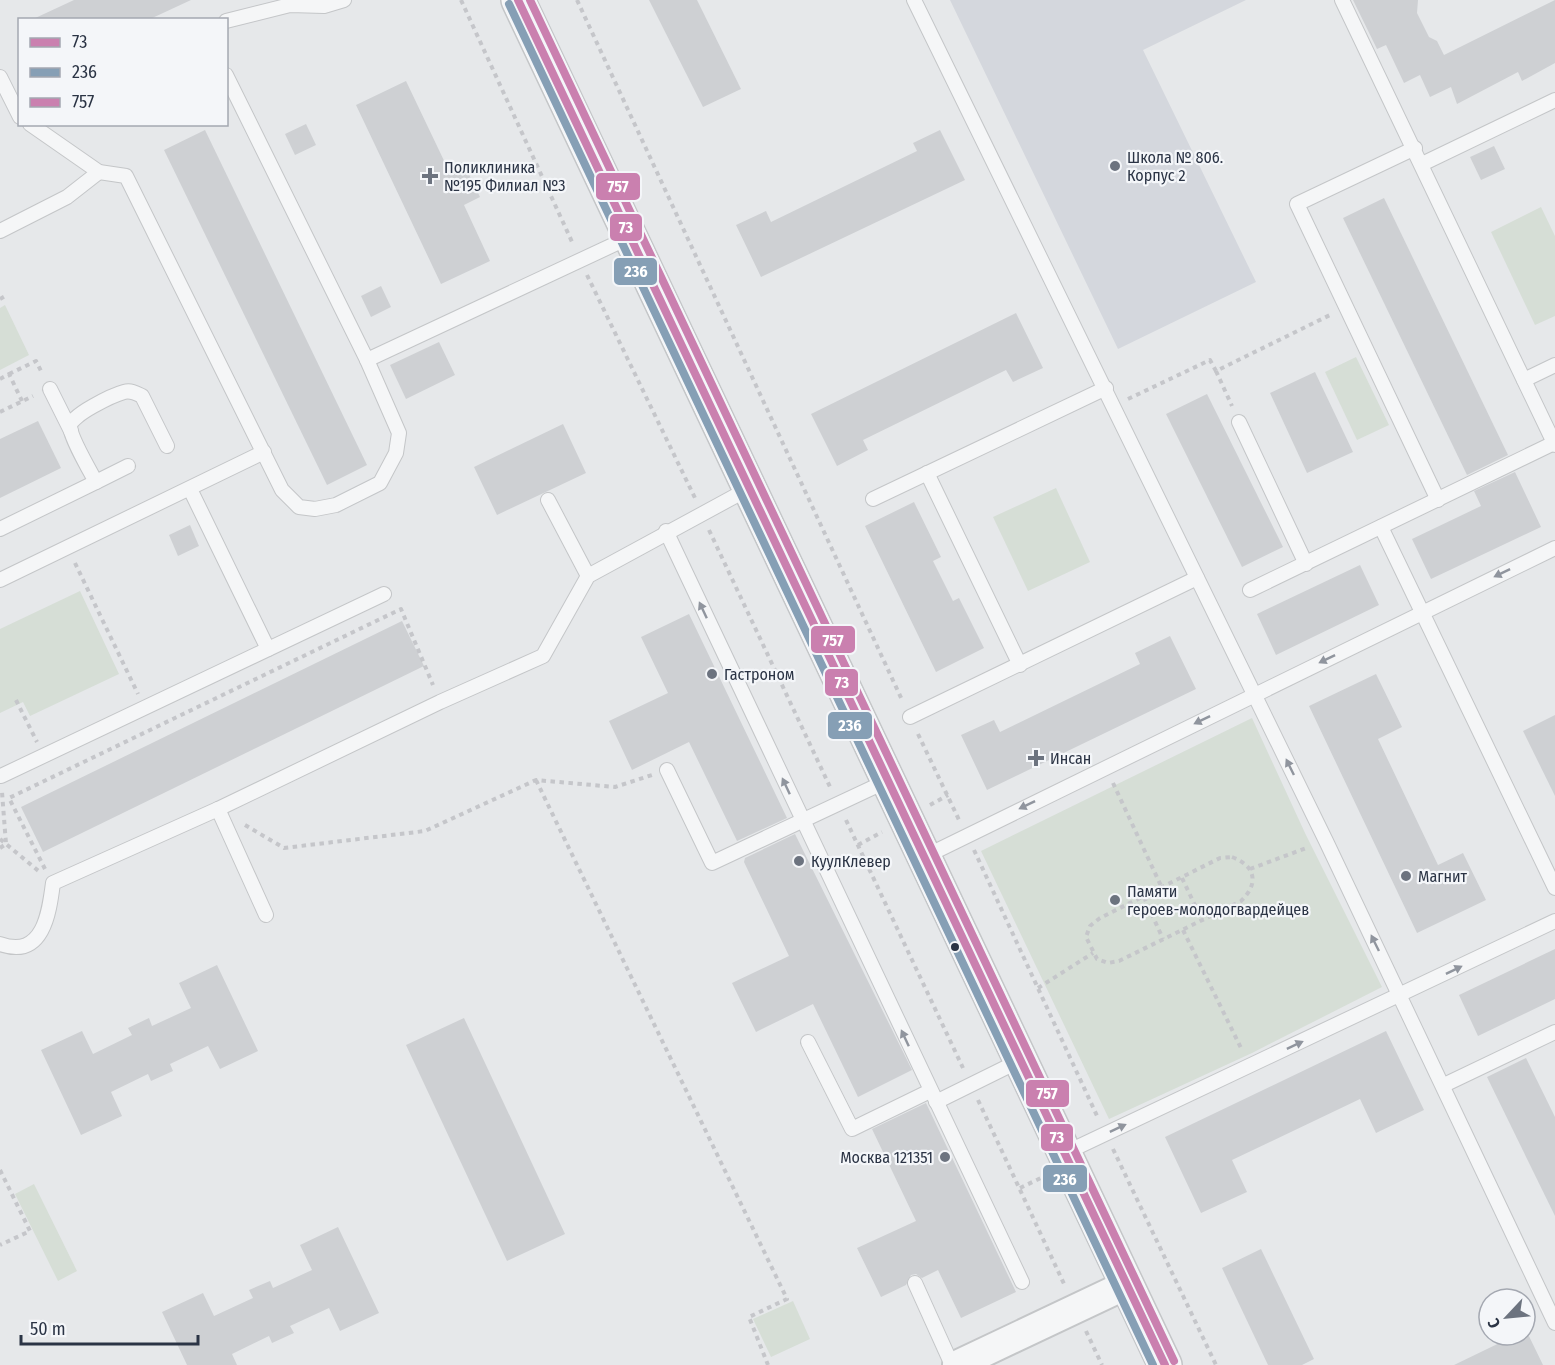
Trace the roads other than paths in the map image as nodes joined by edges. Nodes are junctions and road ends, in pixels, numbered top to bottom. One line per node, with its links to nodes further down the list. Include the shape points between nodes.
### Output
1 (344, 0): 5 (lane, via 324,6 290,5)
2 (518, 0): 15 (street)
3 (914, 0): 19 (lane)
4 (1342, 0): 11 (lane)
5 (228, 20)
6 (0, 76): 9 (lane)
7 (228, 79): 16 (lane)
8 (1555, 100): 12 (lane)
9 (18, 115)
10 (33, 126): 13 (lane)
11 (1414, 148): 12 (lane); 33 (lane, via 1297,204)
12 (1422, 164): 18 (lane)
13 (99, 172): 14 (lane, via 66,196); 25 (lane, via 126,176)
14 (0, 231)
15 (630, 237): 16 (lane); 29 (street)
16 (367, 360): 25 (lane, via 399,433 396,453 380,483 336,505 299,507 282,490)
17 (1555, 365): 18 (lane)
18 (1524, 380): 23 (lane)
19 (1106, 388): 27 (lane); 40 (lane)
20 (50, 389): 22 (lane)
21 (1239, 422): 38 (lane)
22 (71, 431): 24 (lane, via 72,421 78,415 131,391 142,396); 28 (lane)
23 (1555, 444): 33 (lane)
24 (167, 446)
25 (264, 452): 30 (lane)
26 (128, 466): 28 (lane)
27 (927, 473): 31 (lane); 46 (lane)
28 (96, 482): 35 (lane)
29 (750, 488): 36 (lane); 51 (street)
30 (190, 489): 41 (lane); 45 (lane)
31 (873, 499)
32 (548, 500): 39 (lane)
33 (1438, 500): 34 (lane)
34 (1381, 527): 38 (lane); 44 (lane)
35 (0, 529)
36 (666, 531): 39 (lane); 53 (lane, one-way to 36)
37 (1555, 548): 44 (lane, one-way to 44)
38 (1306, 564): 42 (lane)
39 (588, 576): 52 (lane, via 543,657)
40 (1197, 578): 46 (lane); 47 (lane)
41 (0, 580)
42 (1250, 590)
43 (384, 594): 45 (lane)
44 (1422, 613): 47 (lane, one-way to 47); 55 (lane)
45 (268, 649): 50 (lane)
46 (1020, 665): 48 (lane)
47 (1254, 694): 54 (lane, one-way to 54); 59 (lane, one-way to 47)
48 (910, 717)
49 (667, 770): 53 (lane, via 712,863)
50 (0, 776)
51 (889, 780): 53 (lane); 54 (street)
52 (218, 809): 56 (lane); 58 (lane, via 53,883 48,918 34,940 13,947)
53 (803, 820): 64 (lane, one-way to 53)
54 (924, 857): 62 (street)
55 (1555, 888)
56 (266, 915)
57 (1555, 921): 59 (lane, one-way to 57)
58 (0, 944)
59 (1401, 995): 63 (lane); 65 (lane, one-way to 59)
60 (1555, 1032): 63 (lane)
61 (808, 1042): 64 (lane, via 852,1129)
62 (1022, 1060): 64 (lane, via 971,1085); 65 (street)
63 (1444, 1085): 69 (lane)
64 (933, 1097): 66 (lane)
65 (1065, 1153): 68 (street)
66 (1022, 1282)
67 (915, 1283): 70 (lane)
68 (1128, 1284): 70 (street); 71 (street)
69 (1555, 1323)
70 (955, 1365)
71 (1165, 1365)

